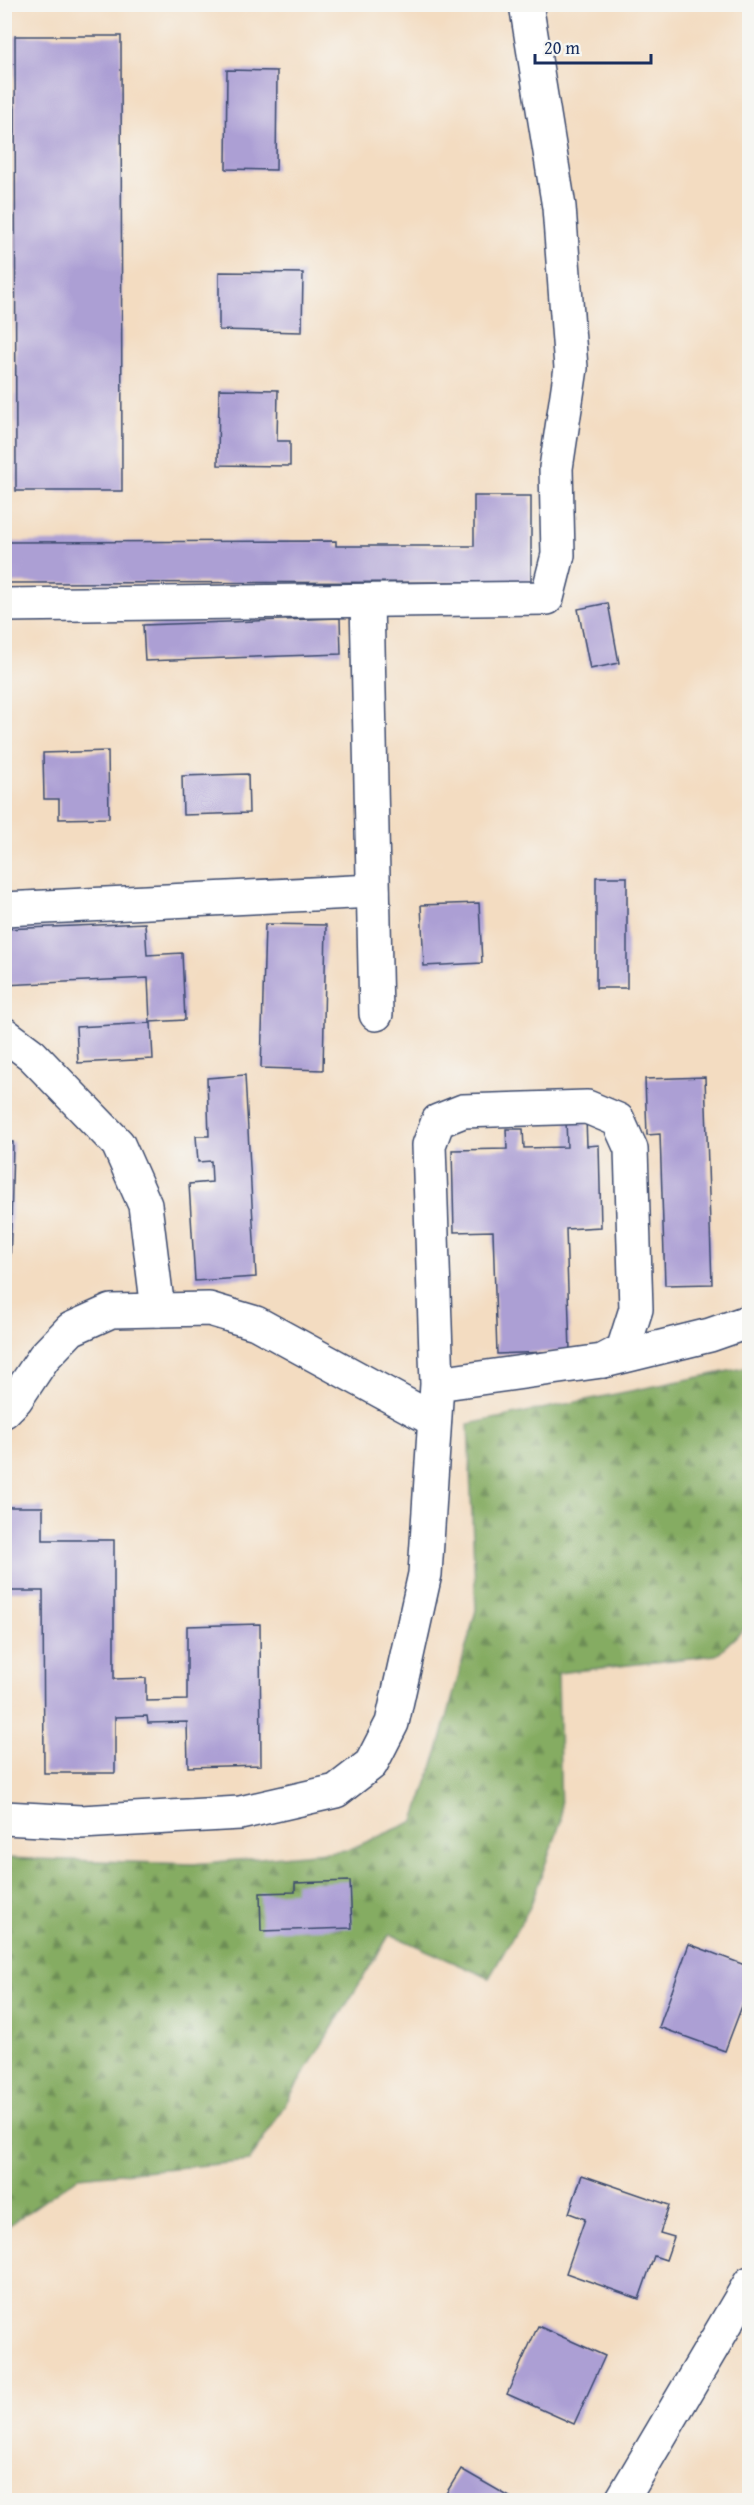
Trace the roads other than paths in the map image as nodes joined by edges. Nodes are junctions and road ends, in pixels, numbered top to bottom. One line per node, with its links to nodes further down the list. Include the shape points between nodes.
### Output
1 (526, 4): 2 (street, via 559,207 571,368 556,468 558,555 547,598)
2 (367, 601): 3 (street); 4 (street)
3 (4, 605)
4 (373, 891): 5 (street); 6 (street)
5 (4, 909)
6 (376, 1014)
7 (4, 1034): 8 (street, via 32,1055 118,1144 145,1205)
8 (158, 1310): 12 (street, via 111,1311 71,1329 44,1356); 13 (street, via 209,1309 256,1323)
9 (750, 1321): 10 (street, via 711,1335)
10 (602, 1361): 11 (street); 11 (street, via 623,1350 636,1309 631,1149 618,1120 587,1107 463,1111 438,1121 429,1145)
11 (437, 1384): 13 (street)
12 (4, 1411)
13 (435, 1420): 14 (street, via 425,1574 392,1723 371,1764 336,1791 240,1814 81,1822)
14 (4, 1818)
15 (750, 2283): 16 (street)
16 (622, 2500)

